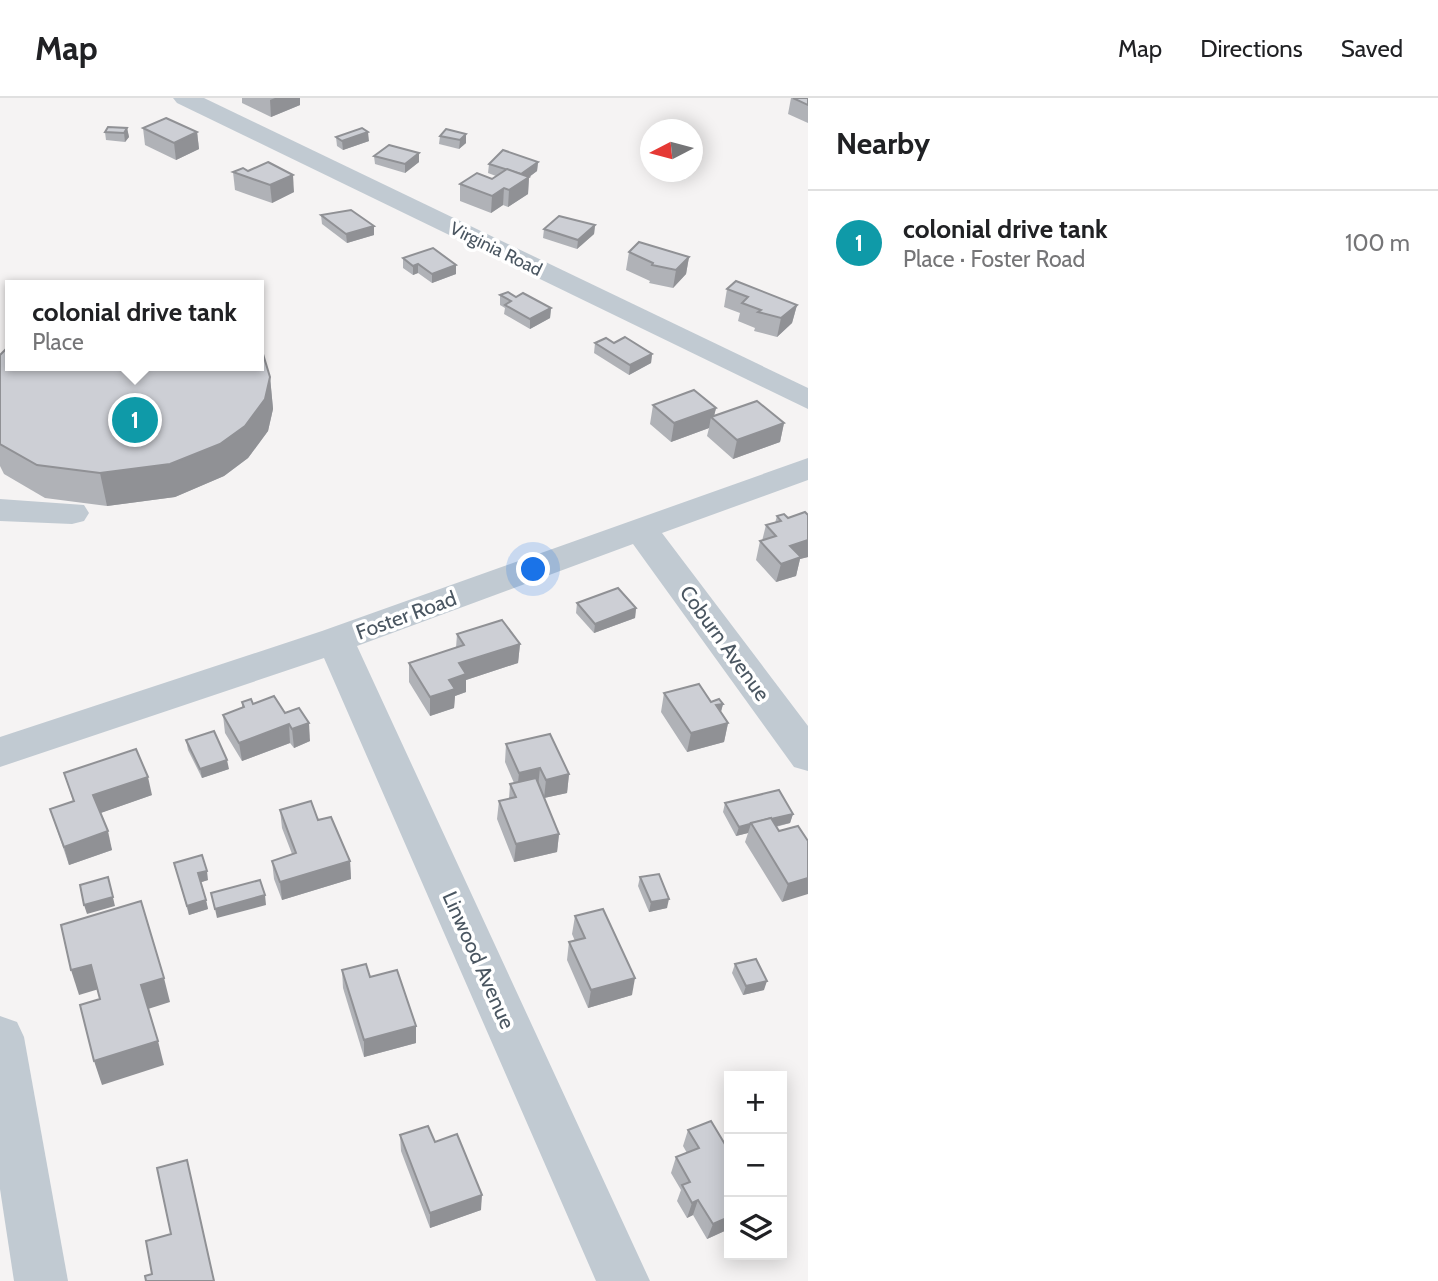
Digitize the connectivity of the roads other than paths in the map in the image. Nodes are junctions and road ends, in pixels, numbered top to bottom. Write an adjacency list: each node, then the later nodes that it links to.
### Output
1 (185, 98): 2 (street, Virginia Road)
2 (808, 400)
3 (808, 468): 6 (street, Foster Road)
4 (0, 510): 5 (street)
5 (72, 513)
6 (642, 530): 7 (street, Foster Road); 9 (street, Coburn Avenue)
7 (335, 640): 8 (street, Foster Road); 12 (street, Linwood Avenue)
8 (0, 752)
9 (808, 755)
10 (0, 1037): 11 (street)
11 (41, 1281)
12 (622, 1281)

